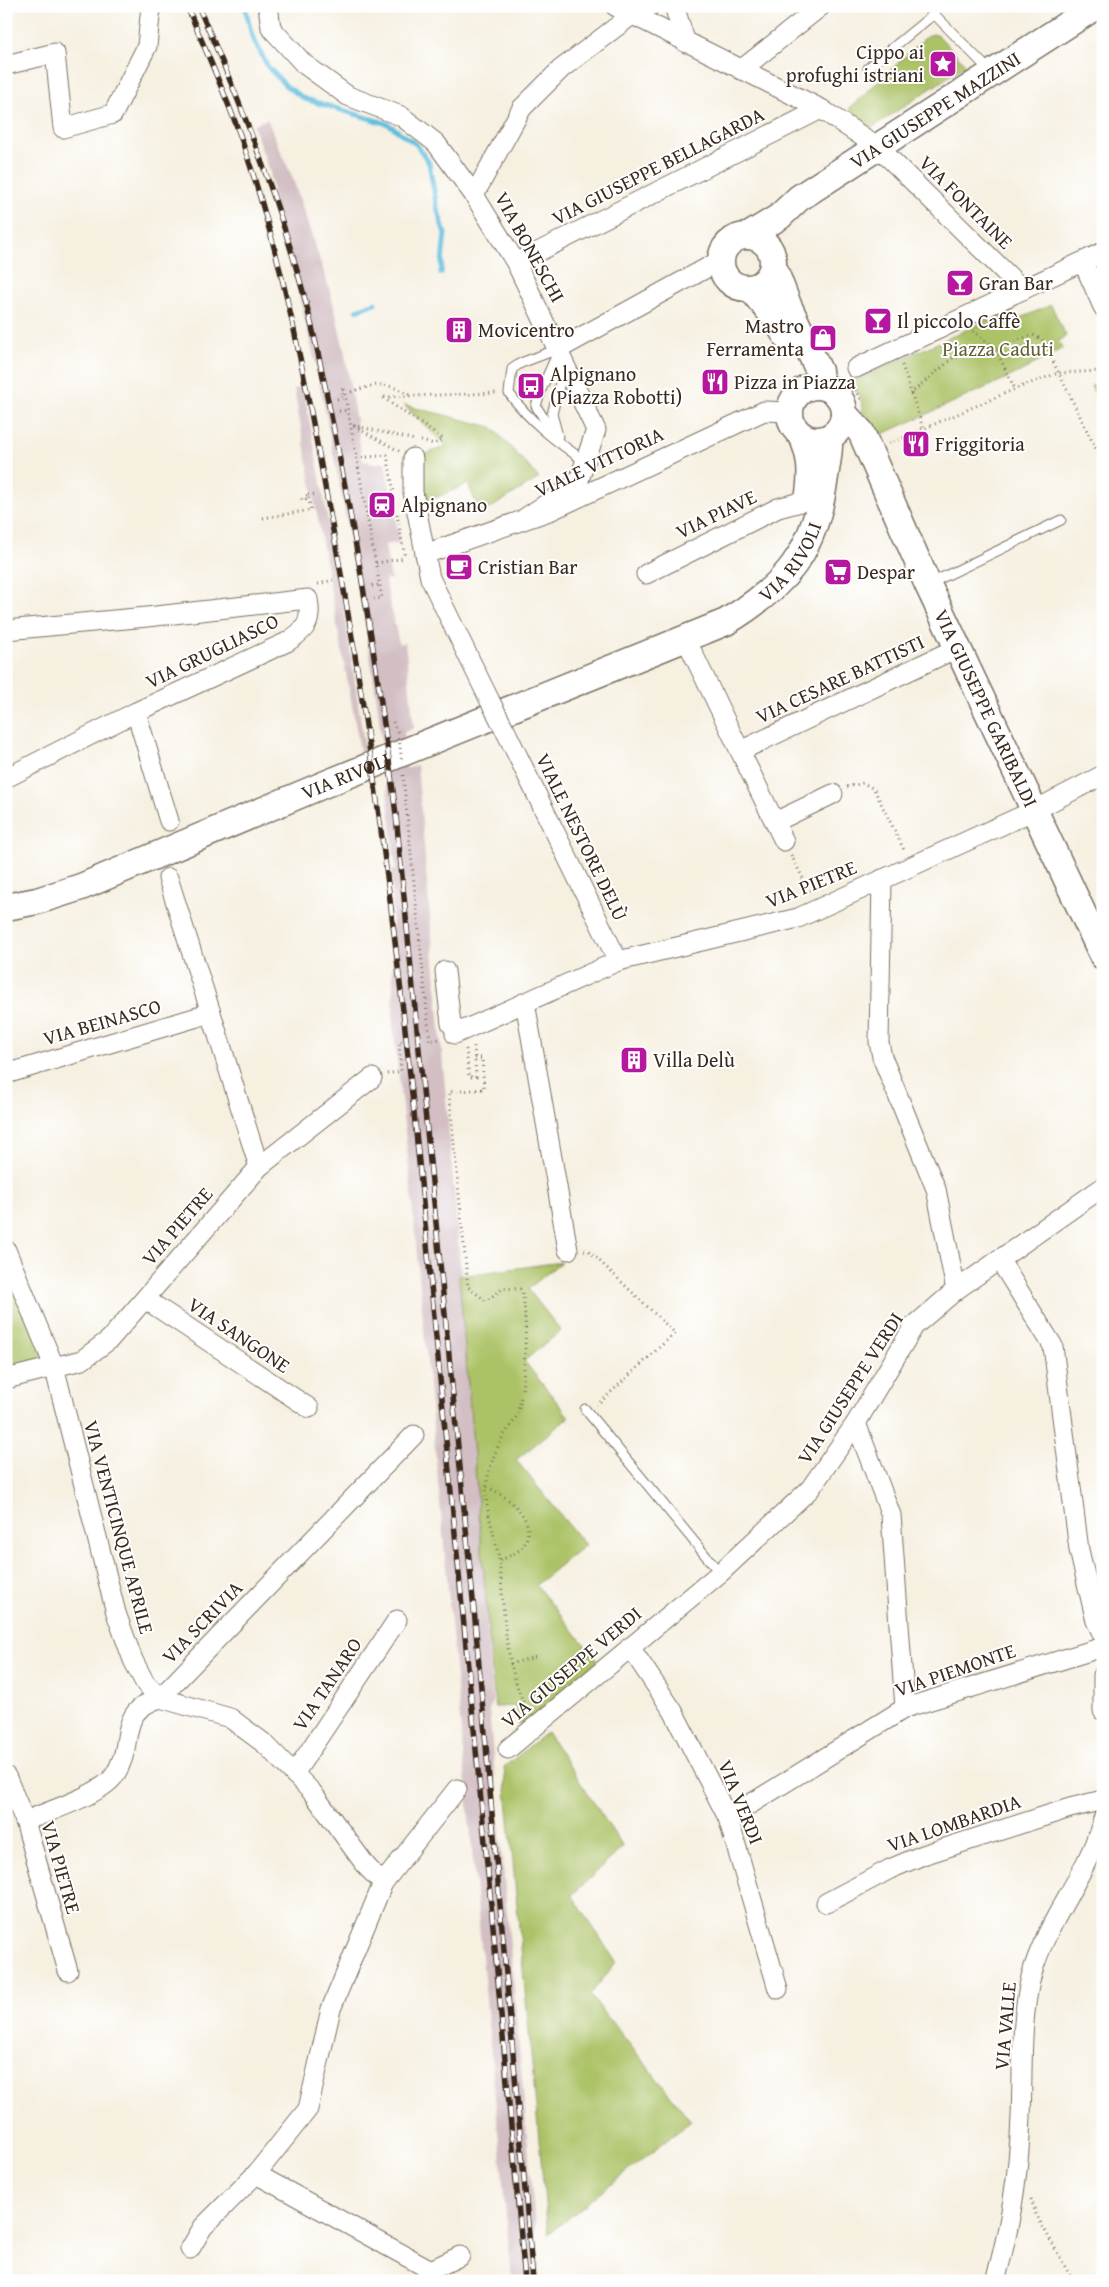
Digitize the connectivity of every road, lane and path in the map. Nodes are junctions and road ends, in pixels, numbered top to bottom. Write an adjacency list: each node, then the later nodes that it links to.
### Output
1 (151, 6): 10 (street)
2 (268, 6): 16 (street, VIA BONESCHI)
3 (615, 6): 8 (street, VIA FONTAINE)
4 (650, 6): 8 (street, VIA BONESCHI)
5 (674, 6): 9 (street)
6 (822, 6): 12 (street)
7 (1096, 6): 13 (street, VIA GIUSEPPE MAZZINI)
8 (632, 15): 9 (street, VIA FONTAINE); 16 (street, VIA BONESCHI)
9 (686, 43): 12 (street, VIA FONTAINE)
10 (6, 65)
11 (868, 68): 13 (lane)
12 (741, 70): 14 (street, VIA FONTAINE)
13 (992, 74): 15 (street, VIA GIUSEPPE MAZZINI)
14 (821, 109): 15 (street, VIA FONTAINE); 20 (street, VIA GIUSEPPE BELLAGARDA)
15 (878, 147): 17 (street, VIA GIUSEPPE MAZZINI); 23 (street, VIA FONTAINE)
16 (474, 195): 20 (street, VIA BONESCHI)
17 (763, 250): 19 (street); 22 (street); 37 (street)
18 (1103, 252): 21 (street)
19 (721, 260): 22 (street); 28 (street)
20 (516, 262): 28 (street, VIA BONESCHI)
21 (1083, 262): 23 (street); 24 (street)
22 (750, 288): 37 (street)
23 (1022, 290): 25 (street)
24 (1103, 307)
25 (959, 319): 26 (street); 27 (path)
26 (898, 347): 29 (street); 35 (path)
27 (995, 348): 31 (path); 32 (path); 35 (path)
28 (559, 349): 34 (lane); 45 (lane); 45 (lane); 50 (street, VIA BONESCHI)
29 (856, 368): 41 (path)
30 (1103, 371): 31 (path)
31 (1058, 372): 32 (path); 46 (path)
32 (1015, 389): 43 (path)
33 (351, 392): 36 (path)
34 (509, 393): 36 (path); 45 (lane)
35 (910, 394): 43 (path)
36 (413, 396): 42 (path)
37 (804, 396): 41 (street); 44 (street); 51 (street, VIALE VITTORIA)
38 (337, 399): 39 (path)
39 (349, 410): 40 (path); 42 (path)
40 (339, 411)
41 (843, 422): 44 (street); 47 (street, VIA GIUSEPPE GARIBALDI); 70 (street, VIA RIVOLI)
42 (352, 425): 48 (path); 49 (path)
43 (923, 428): 47 (path)
44 (802, 436): 55 (street, VIA RIVOLI)
45 (560, 444): 50 (lane)
46 (1103, 450)
47 (877, 453): 66 (street, VIA GIUSEPPE GARIBALDI)
48 (357, 458): 56 (path); 63 (path)
49 (413, 458): 61 (street)
50 (586, 462): 51 (street); 59 (street, VIA BONESCHI)
51 (613, 480): 59 (street, VIALE VITTORIA)
52 (301, 494): 54 (path)
53 (316, 494): 54 (path)
54 (308, 495): 58 (path)
55 (808, 500): 64 (street, VIA PIAVE); 70 (street, VIA RIVOLI)
56 (395, 502)
57 (397, 511): 62 (path)
58 (263, 518)
59 (525, 518): 61 (street, VIALE VITTORIA)
60 (1061, 520): 66 (lane)
61 (425, 554): 62 (path); 88 (street, VIALE NESTORE DELÙ, bridge)
62 (405, 558): 63 (path)
63 (376, 564): 65 (path)
64 (646, 574)
65 (379, 578): 67 (path); 68 (path)
66 (928, 585): 71 (street, VIA GIUSEPPE GARIBALDI)
67 (372, 586)
68 (374, 600)
69 (6, 630): 72 (street, VIA GRUGLIASCO)
70 (685, 637): 74 (street, VIA CESARE BATTISTI); 85 (street, VIA RIVOLI)
71 (958, 648): 74 (street, VIA CESARE BATTISTI); 78 (street, VIA GIUSEPPE GARIBALDI)
72 (136, 712): 76 (street, VIA GRUGLIASCO); 79 (street, VIA GRUGLIASCO)
73 (393, 722): 92 (path, bridge)
74 (740, 750): 80 (street, VIA CESARE BATTISTI)
75 (1103, 775): 78 (street, VIA PIETRE)
76 (6, 778)
77 (833, 794): 80 (street); 82 (path)
78 (1035, 810): 82 (street, VIA PIETRE); 87 (street, VIA GIUSEPPE GARIBALDI)
79 (170, 820)
80 (775, 822): 81 (street, VIA CESARE BATTISTI)
81 (784, 841): 86 (path)
82 (912, 864): 84 (street, VIA PIETRE)
83 (168, 878): 91 (street)
84 (882, 879): 86 (street, VIA PIETRE); 102 (street)
85 (6, 908)
86 (818, 909): 88 (street, VIA PIETRE)
87 (1103, 956)
88 (618, 961): 90 (street, VIA PIETRE)
89 (445, 971): 92 (street)
90 (525, 1002): 92 (street, VIA PIETRE); 100 (street)
91 (211, 1013): 95 (street, VIA BEINASCO); 97 (street)
92 (463, 1033): 94 (path); 94 (path)
93 (406, 1041): 96 (path)
94 (475, 1058): 110 (path)
95 (6, 1074)
96 (372, 1078): 97 (street, VIA PIETRE)
97 (259, 1167): 103 (street, VIA PIETRE)
98 (1103, 1187): 101 (street, VIA GIUSEPPE VERDI)
99 (6, 1250): 104 (street, VIA VENTICINQUE APRILE)
100 (568, 1250): 107 (path)
101 (999, 1259): 102 (street, VIA GIUSEPPE VERDI); 114 (street)
102 (956, 1290): 108 (street, VIA GIUSEPPE VERDI)
103 (145, 1299): 104 (street, VIA PIETRE); 106 (street, VIA SANGONE)
104 (54, 1366): 105 (street, VIA PIETRE); 120 (street, VIA VENTICINQUE APRILE)
105 (6, 1379)
106 (309, 1408)
107 (587, 1411): 112 (lane)
108 (856, 1423): 112 (street, VIA GIUSEPPE VERDI); 121 (street)
109 (414, 1435): 120 (street, VIA SCRIVIA)
110 (487, 1487): 111 (path); 111 (path)
111 (499, 1561): 118 (path)
112 (720, 1573): 116 (street, VIA GIUSEPPE VERDI)
113 (397, 1620): 125 (street, VIA TANARO)
114 (1103, 1635)
115 (1103, 1646): 121 (street, VIA PIEMONTE)
116 (630, 1647): 123 (street, VIA GIUSEPPE VERDI); 129 (street, VIA VERDI)
117 (539, 1656): 118 (path)
118 (510, 1664): 123 (path)
119 (1103, 1675): 122 (street)
120 (160, 1698): 125 (street); 131 (street, VIA SCRIVIA)
121 (905, 1708): 129 (street, VIA PIEMONTE)
122 (1103, 1711)
123 (535, 1727): 124 (street, VIA GIUSEPPE VERDI)
124 (508, 1749)
125 (294, 1774): 132 (street)
126 (6, 1776): 131 (street, VIA PIETRE)
127 (457, 1789): 132 (street)
128 (1103, 1800): 133 (street, VIA LOMBARDIA)
129 (728, 1818): 135 (street, VIA VERDI)
130 (1103, 1819): 140 (street, VIA VALLE)
131 (25, 1821): 134 (street, VIA PIETRE)
132 (383, 1883): 136 (street)
133 (826, 1903)
134 (68, 1971)
135 (778, 1989)
136 (256, 2174): 138 (street); 139 (street)
137 (1030, 2197): 141 (path)
138 (190, 2249)
139 (460, 2256)
140 (994, 2281)
141 (1073, 2281)

